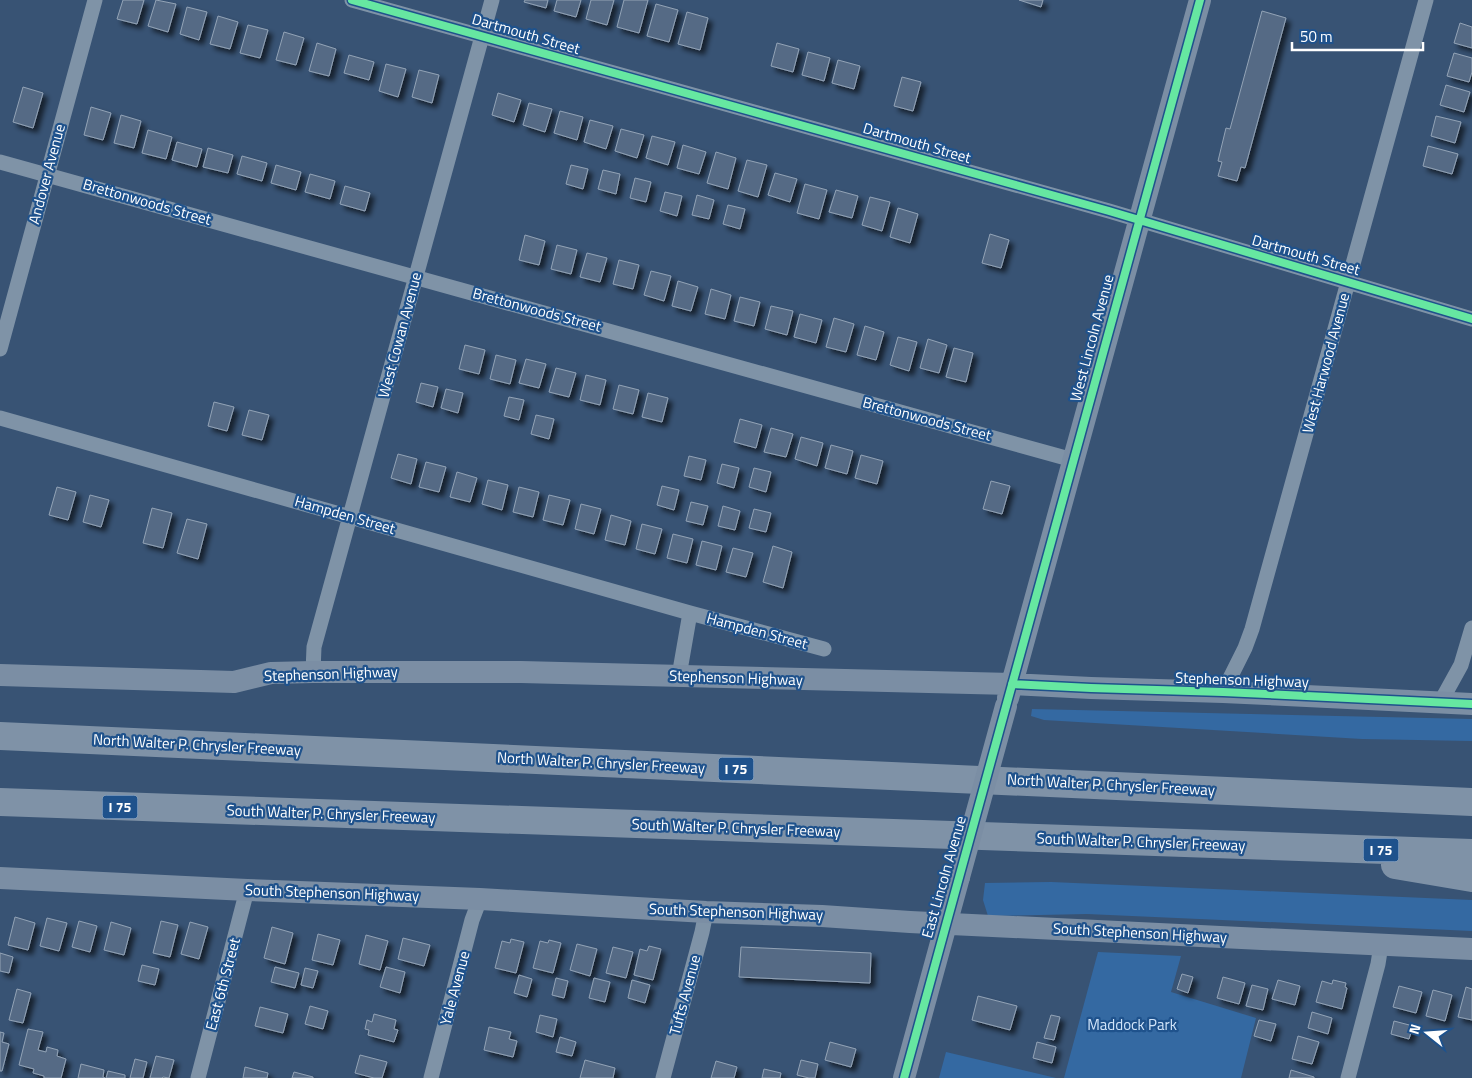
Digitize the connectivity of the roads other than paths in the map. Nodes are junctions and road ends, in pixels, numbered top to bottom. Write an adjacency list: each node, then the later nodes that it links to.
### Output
1 (95, 0): 8 (street, Andover Avenue)
2 (352, 0): 6 (street, Dartmouth Street)
3 (492, 0): 6 (street, West Cowan Avenue)
4 (1200, 0): 9 (main road, West Lincoln Avenue)
5 (1426, 0): 11 (street, West Harwood Avenue)
6 (483, 36): 9 (street, Dartmouth Street); 10 (street, West Cowan Avenue)
7 (0, 162): 8 (street, Brettonwoods Street)
8 (47, 174): 10 (street, Brettonwoods Street); 13 (street, Andover Avenue)
9 (1139, 220): 11 (street, Dartmouth Street); 15 (main road, West Lincoln Avenue)
10 (416, 277): 15 (street, Brettonwoods Street); 16 (street, West Cowan Avenue)
11 (1348, 282): 12 (street, Dartmouth Street); 24 (street, West Harwood Avenue)
12 (1472, 319)
13 (0, 349)
14 (0, 418): 16 (street, Hampden Street)
15 (1073, 460): 23 (main road, West Lincoln Avenue)
16 (350, 516): 17 (street, Hampden Street); 20 (street, West Cowan Avenue)
17 (690, 613): 19 (street, Hampden Street); 22 (street, Hampden Street)
18 (1472, 628): 25 (street)
19 (824, 649)
20 (313, 672): 21 (main road, Stephenson Highway); 22 (main road, Stephenson Highway)
21 (0, 675)
22 (679, 676): 23 (main road, Stephenson Highway)
23 (1012, 684): 24 (main road, Stephenson Highway); 39 (main road, East Lincoln Avenue, bridge)
24 (1223, 692): 25 (main road, Stephenson Highway)
25 (1440, 703): 26 (main road, Stephenson Highway)
26 (1472, 704)
27 (0, 736): 29 (highway, North Walter P. Chrysler Freeway / I 75)
28 (0, 802): 30 (highway, South Walter P. Chrysler Freeway / I 75)
29 (1472, 802)
30 (240, 811): 31 (highway); 32 (highway, South Walter P. Chrysler Freeway / I 75)
31 (0, 821)
32 (1290, 848): 33 (highway, South Walter P. Chrysler Freeway / I 75); 35 (highway)
33 (1472, 853)
34 (0, 878): 36 (main road, South Stephenson Highway)
35 (1472, 878)
36 (247, 890): 37 (main road, South Stephenson Highway); 42 (street, East 6th Street)
37 (480, 899): 38 (main road, South Stephenson Highway); 43 (street, Yale Avenue)
38 (706, 912): 39 (main road, South Stephenson Highway); 44 (street, Tufts Avenue)
39 (946, 924): 40 (main road, South Stephenson Highway); 45 (main road, East Lincoln Avenue)
40 (1381, 945): 41 (main road, South Stephenson Highway); 46 (street)
41 (1472, 949)
42 (198, 1078)
43 (431, 1078)
44 (663, 1078)
45 (904, 1078)
46 (1348, 1078)

